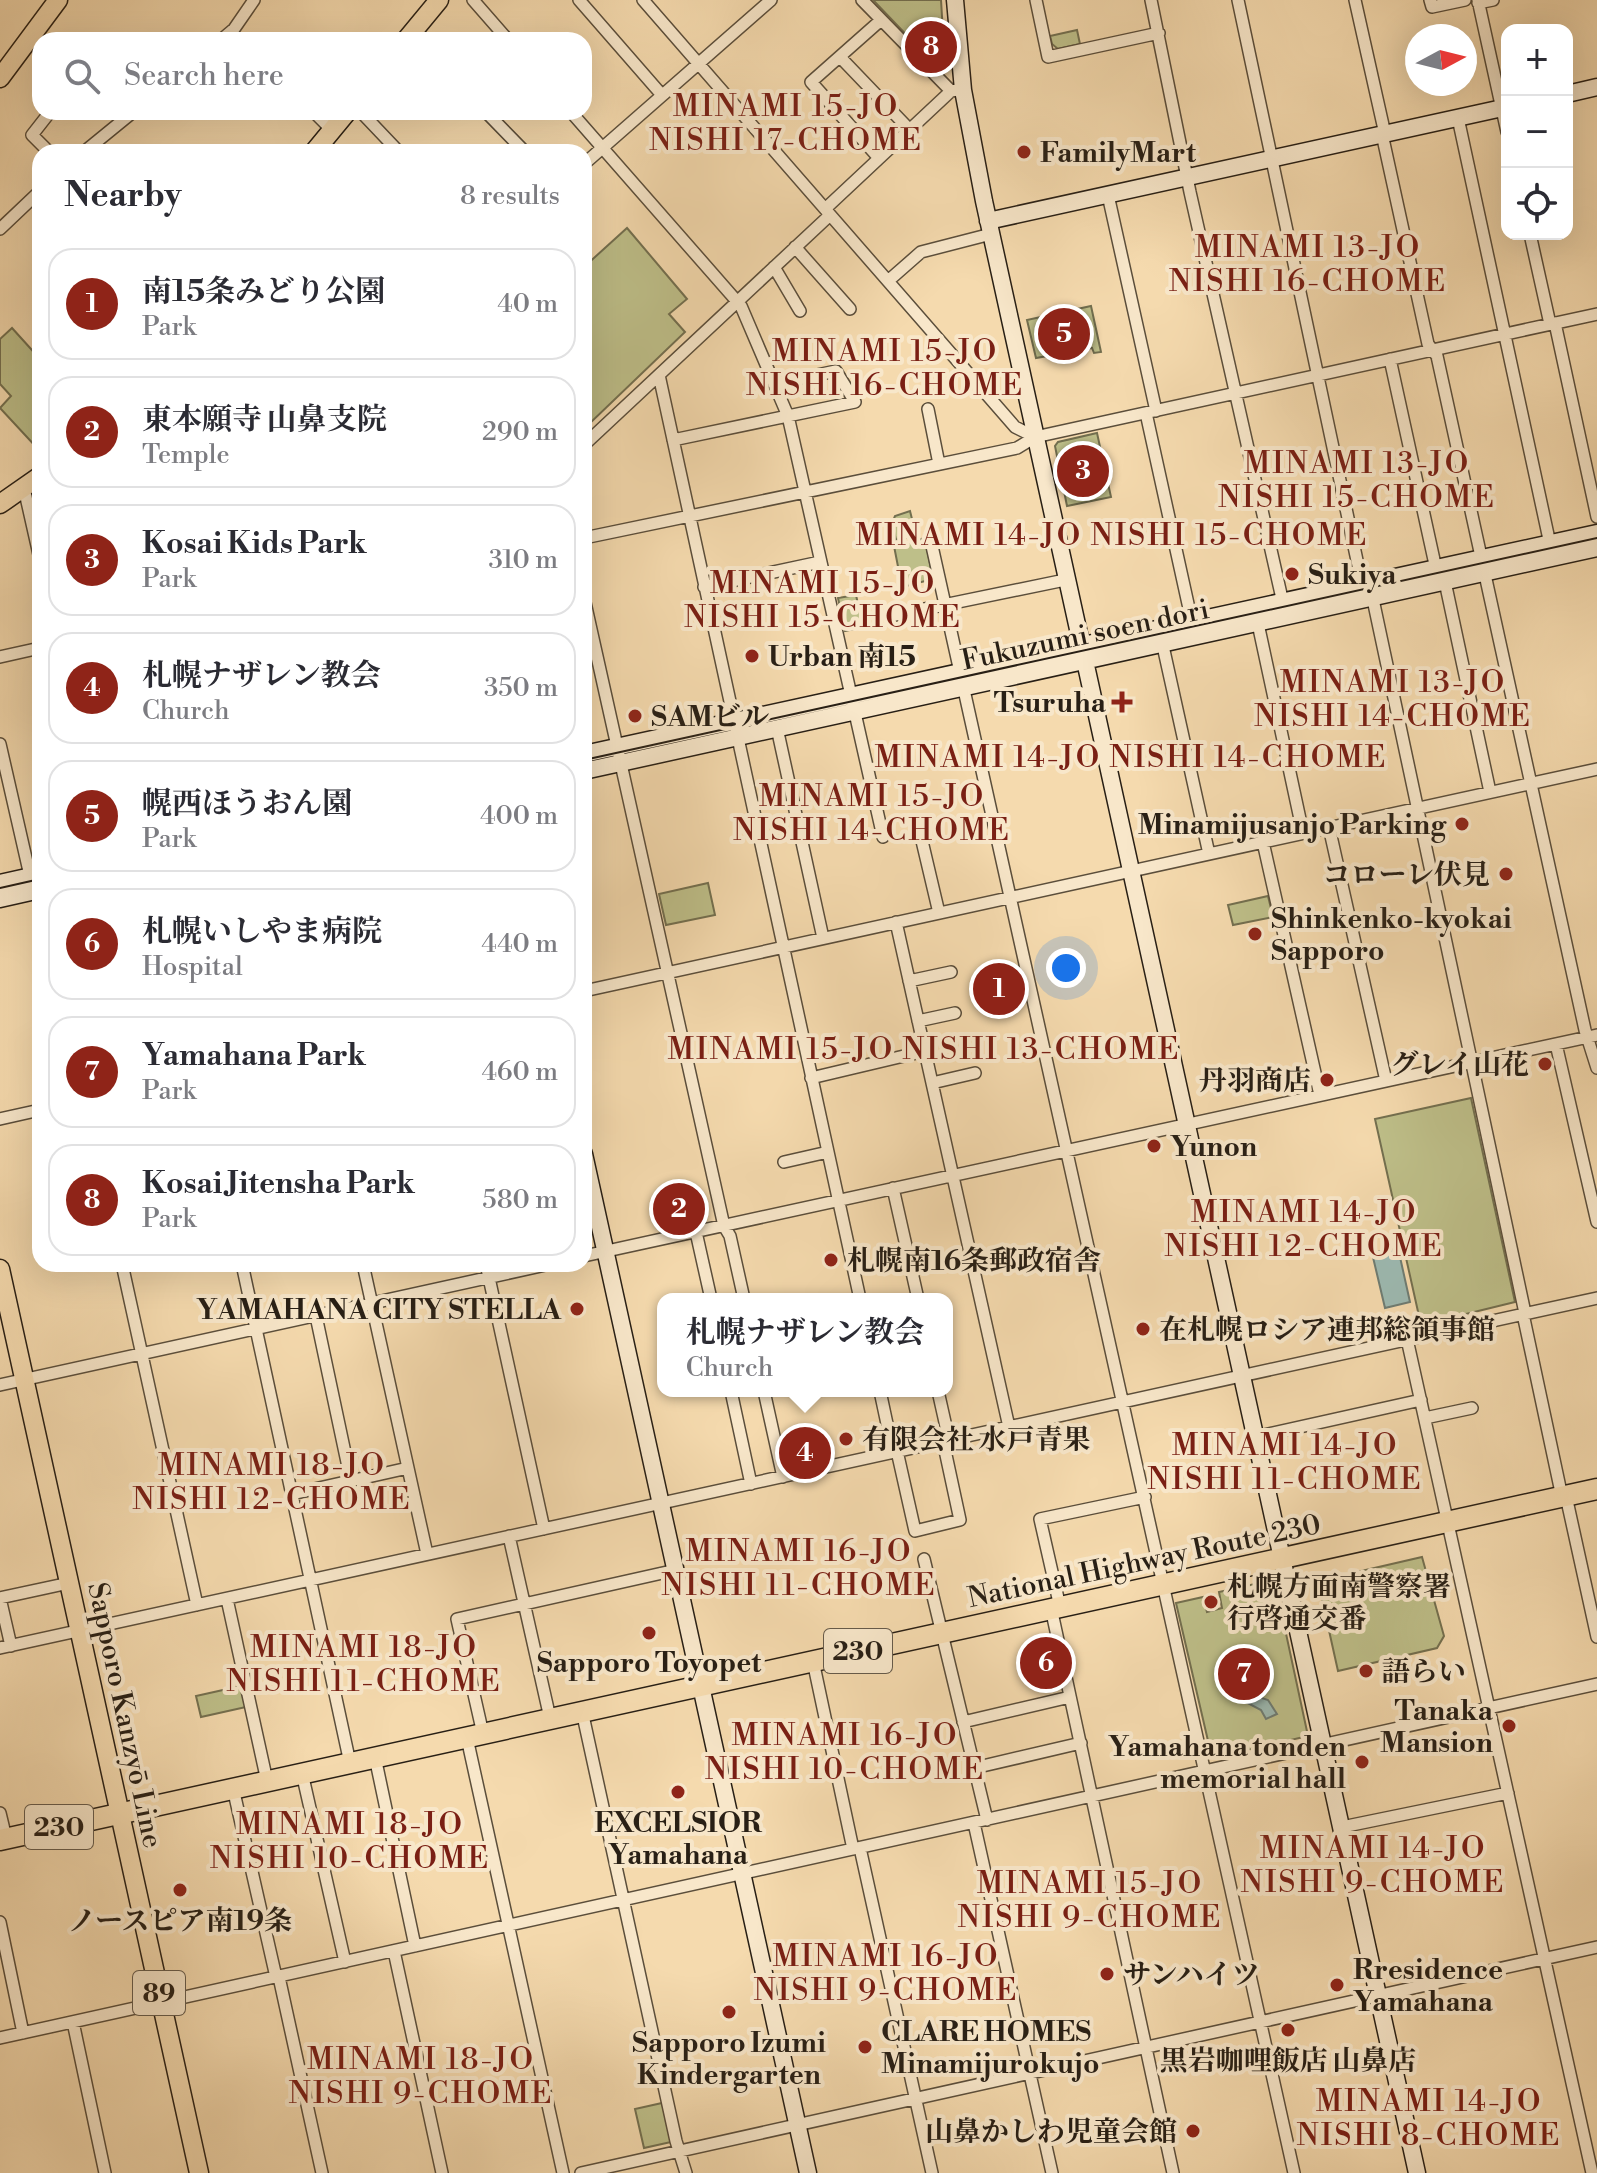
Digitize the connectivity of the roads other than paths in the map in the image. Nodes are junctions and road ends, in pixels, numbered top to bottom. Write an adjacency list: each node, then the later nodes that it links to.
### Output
1 (58, 0): 20 (main road)
2 (254, 0): 19 (street)
3 (439, 0): 23 (main road)
4 (473, 0): 24 (street)
5 (579, 0): 33 (street)
6 (643, 0): 28 (street)
7 (771, 0): 28 (street)
8 (862, 0): 18 (street)
9 (957, 0): 31 (street)
10 (1036, 0): 25 (street)
11 (1151, 0): 25 (street)
12 (1238, 0): 55 (street)
13 (1355, 0): 46 (street)
14 (1430, 0): 15 (street)
15 (1465, 0)
16 (1493, 0): 17 (street)
17 (1478, 2): 34 (street)
18 (881, 20): 27 (street); 31 (street)
19 (234, 29): 21 (street); 22 (street)
20 (34, 32)
21 (230, 32)
22 (237, 32)
23 (416, 32)
24 (501, 32)
25 (1159, 33): 56 (street)
26 (32, 35): 29 (main road)
27 (840, 57): 45 (street); 54 (street)
28 (697, 62): 33 (street); 59 (street)
29 (0, 78)
30 (1597, 87): 32 (street)
31 (957, 90): 45 (street); 60 (street)
32 (1573, 93)
33 (661, 94): 52 (street)
34 (1501, 96)
35 (1501, 109): 36 (street)
36 (1458, 118): 46 (street); 71 (street)
37 (44, 120): 47 (street)
38 (123, 120): 48 (street)
39 (322, 120): 44 (street)
40 (340, 120): 44 (main road)
41 (369, 120): 50 (street)
42 (494, 120): 51 (street)
43 (578, 120): 52 (street)
44 (332, 130): 49 (main road)
45 (910, 130): 54 (street)
46 (1383, 134): 55 (street); 72 (street)
47 (41, 144)
48 (94, 144)
49 (321, 144)
50 (391, 144)
51 (517, 144)
52 (602, 147): 53 (street); 66 (street)
53 (592, 156)
54 (879, 158): 59 (street)
55 (1272, 159): 56 (street); 75 (street)
56 (1189, 177): 57 (street); 77 (street)
57 (1108, 195): 60 (street); 79 (street)
58 (32, 199): 61 (street)
59 (828, 212): 63 (street); 65 (street)
60 (990, 228): 65 (street); 81 (street)
61 (0, 229)
62 (1531, 240): 70 (street)
63 (795, 247): 64 (street); 67 (street)
64 (774, 267): 66 (street); 68 (street)
65 (888, 281): 81 (street)
66 (738, 301): 74 (street); 76 (street)
67 (850, 309)
68 (800, 311)
69 (1597, 314): 70 (street)
70 (1552, 324): 71 (street); 91 (street)
71 (1502, 335): 72 (street); 94 (street)
72 (1432, 350): 73 (street); 96 (street)
73 (1390, 359): 75 (street); 97 (street)
74 (659, 375): 82 (street); 83 (street)
75 (1317, 375): 77 (street); 100 (street)
76 (774, 384): 80 (street); 80 (street)
77 (1236, 393): 79 (street); 101 (street)
78 (928, 409): 84 (street)
79 (1151, 412): 81 (street); 105 (street)
80 (788, 416): 83 (street); 87 (street)
81 (1035, 437): 84 (street); 98 (street)
82 (592, 438)
83 (673, 440): 89 (street)
84 (939, 464): 87 (street)
85 (32, 482): 86 (main road)
86 (24, 488): 88 (main road); 90 (street)
87 (805, 492): 89 (street); 95 (street)
88 (2, 499)
89 (689, 515): 92 (street); 99 (street)
90 (32, 524)
91 (1597, 534): 94 (street, Fukuzumi soen dori); 96 (street, Fukuzumi soen dori)
92 (592, 536)
93 (930, 537): 102 (street)
94 (1550, 544): 96 (street, Fukuzumi soen dori)
95 (820, 562): 99 (street); 112 (street)
96 (1483, 566): 97 (street, Fukuzumi soen dori); 120 (street)
97 (1441, 572): 100 (street, Fukuzumi soen dori); 121 (street)
98 (1065, 580): 102 (street); 109 (street)
99 (704, 587): 114 (street)
100 (1368, 588): 101 (street, Fukuzumi soen dori); 104 (street, Fukuzumi soen dori); 122 (street)
101 (1283, 603): 104 (street, Fukuzumi soen dori)
102 (945, 605): 103 (street); 111 (street)
103 (895, 615)
104 (1256, 616): 105 (street, Fukuzumi soen dori); 107 (street, Fukuzumi soen dori); 125 (street)
105 (1192, 622): 107 (street, Fukuzumi soen dori)
106 (592, 635): 117 (street)
107 (1161, 636): 109 (street, Fukuzumi soen dori); 128 (street)
108 (32, 650): 110 (street)
109 (1083, 653): 111 (street, Fukuzumi soen dori); 130 (street)
110 (0, 657)
111 (960, 680): 112 (street, Fukuzumi soen dori); 134 (street)
112 (852, 704): 113 (street, Fukuzumi soen dori); 114 (street, Fukuzumi soen dori); 126 (street)
113 (777, 728): 114 (street, Fukuzumi soen dori); 138 (street)
114 (735, 729): 117 (street, Fukuzumi soen dori); 139 (street)
115 (0, 744): 129 (street)
116 (592, 754): 117 (street, Fukuzumi soen dori)
117 (618, 755): 118 (street, Fukuzumi soen dori); 140 (street)
118 (592, 767)
119 (1597, 769): 120 (street)
120 (1532, 783): 121 (street); 146 (street)
121 (1490, 792): 122 (street)
122 (1417, 808): 124 (street); 149 (street)
123 (918, 824): 136 (street)
124 (1329, 827): 125 (street); 153 (street)
125 (1303, 833): 127 (street)
126 (883, 837)
127 (1263, 842): 128 (street); 155 (street)
128 (1209, 854): 130 (street)
129 (32, 867)
130 (1131, 871): 134 (street); 158 (street)
131 (0, 883): 132 (street)
132 (32, 886)
133 (32, 888): 135 (street)
134 (1009, 897): 136 (street); 159 (street)
135 (0, 899)
136 (939, 913): 137 (street)
137 (896, 922): 138 (street); 142 (street)
138 (823, 938): 139 (street)
139 (782, 947): 140 (street); 152 (street)
140 (668, 972): 143 (street); 167 (street)
141 (951, 972): 142 (street)
142 (909, 981): 145 (street)
143 (592, 989)
144 (955, 1013): 145 (street)
145 (918, 1021): 148 (street)
146 (1592, 1036): 147 (street); 150 (street)
147 (1556, 1044): 149 (street); 166 (street)
148 (925, 1051): 152 (street); 154 (street)
149 (1471, 1062): 153 (street); 184 (street)
150 (1597, 1068)
151 (975, 1073): 154 (street)
152 (811, 1078): 160 (street)
153 (1386, 1081): 155 (street)
154 (932, 1083): 162 (street)
155 (1320, 1095): 158 (street)
156 (32, 1112): 157 (street)
157 (0, 1119)
158 (1186, 1125): 159 (street); 189 (street)
159 (1068, 1151): 162 (street); 197 (street)
160 (828, 1152): 161 (street); 165 (street)
161 (784, 1162)
162 (954, 1176): 163 (street); 200 (street)
163 (893, 1188): 165 (street); 181 (street)
164 (592, 1190): 169 (street)
165 (839, 1201): 167 (street); 180 (street)
166 (1597, 1222)
167 (724, 1226): 168 (street); 179 (street)
168 (696, 1232): 169 (street); 178 (street)
169 (606, 1252): 170 (street); 212 (street)
170 (592, 1255)
171 (0, 1269): 190 (main road, Sapporo Kanzyō Line / 89)
172 (124, 1272): 188 (street)
173 (244, 1272): 186 (street)
174 (365, 1272): 183 (street)
175 (488, 1272): 177 (street)
176 (512, 1272): 177 (street)
177 (489, 1277): 183 (street); 214 (street)
178 (710, 1293)
179 (743, 1293)
180 (859, 1293)
181 (917, 1293)
182 (1597, 1298): 184 (street)
183 (372, 1303): 185 (street); 204 (street)
184 (1524, 1314): 187 (street); 210 (street)
185 (316, 1316): 186 (street); 206 (street)
186 (256, 1329): 188 (street); 209 (street)
187 (1407, 1339): 189 (street); 196 (street)
188 (142, 1354): 190 (street); 225 (street)
189 (1242, 1376): 197 (street); 201 (street)
190 (24, 1380): 191 (street); 221 (main road, Sapporo Kanzyō Line / 89)
191 (0, 1385)
192 (732, 1397): 207 (street)
193 (765, 1397): 205 (street)
194 (881, 1397): 203 (street)
195 (939, 1397): 202 (street)
196 (1421, 1400): 199 (street); 201 (street)
197 (1123, 1402): 200 (street); 211 (street)
198 (1472, 1408): 199 (street)
199 (1425, 1418): 213 (street)
200 (1009, 1427): 202 (street)
201 (1255, 1437): 217 (street)
202 (946, 1441): 203 (street); 203 (street)
203 (895, 1452): 205 (street)
204 (408, 1468): 206 (street); 216 (street)
205 (783, 1477): 207 (street)
206 (351, 1481): 209 (street)
207 (751, 1484): 212 (street)
208 (1597, 1489): 210 (highway, National Highway Route 230 / 230)
209 (292, 1494): 220 (street)
210 (1564, 1496): 213 (highway, National Highway Route 230 / 230); 229 (street)
211 (1145, 1497): 222 (street); 226 (street)
212 (661, 1503): 214 (street); 219 (street)
213 (1448, 1522): 217 (highway, National Highway Route 230 / 230); 235 (street)
214 (544, 1529): 215 (street)
215 (509, 1536): 216 (street); 224 (street)
216 (427, 1554): 220 (street)
217 (1281, 1558): 222 (highway, National Highway Route 230 / 230); 241 (street)
218 (924, 1559): 228 (street)
219 (676, 1570): 224 (street); 233 (street)
220 (310, 1580): 223 (street); 243 (street)
221 (69, 1583): 227 (main road, Sapporo Kanzyō Line / 89); 230 (street)
222 (1164, 1584): 226 (highway, National Highway Route 230 / 230); 245 (street)
223 (227, 1599): 225 (street); 247 (street)
224 (524, 1604): 237 (street); 239 (street)
225 (197, 1605): 227 (street)
226 (1056, 1608): 228 (highway, National Highway Route 230 / 230); 234 (street)
227 (79, 1631): 230 (street); 252 (main road, Sapporo Kanzyō Line / 89)
228 (942, 1633): 231 (highway, National Highway Route 230 / 230); 238 (street)
229 (1597, 1637)
230 (5, 1647)
231 (813, 1661): 233 (highway, National Highway Route 230 / 230); 257 (street)
232 (1597, 1684): 235 (street)
233 (701, 1685): 236 (highway, National Highway Route 230 / 230); 258 (street)
234 (1070, 1697): 238 (street); 240 (street)
235 (1490, 1708): 241 (street); 249 (street)
236 (582, 1711): 237 (highway, National Highway Route 230 / 230); 259 (street)
237 (550, 1718): 239 (highway, National Highway Route 230 / 230)
238 (963, 1722): 244 (street)
239 (475, 1736): 242 (highway, National Highway Route 230 / 230); 261 (street)
240 (1081, 1743): 244 (street); 250 (street)
241 (1322, 1745): 245 (street); 255 (street)
242 (375, 1757): 243 (highway, National Highway Route 230 / 230); 262 (street)
243 (350, 1763): 246 (highway, National Highway Route 230 / 230)
244 (974, 1768): 253 (street)
245 (1205, 1772): 250 (street); 271 (street)
246 (302, 1773): 247 (highway, National Highway Route 230 / 230); 266 (street)
247 (267, 1781): 248 (highway, National Highway Route 230 / 230)
248 (233, 1788): 252 (highway, National Highway Route 230 / 230); 267 (street)
249 (1508, 1793): 255 (street); 265 (street)
250 (1092, 1797): 253 (street); 274 (street)
251 (0, 1813): 256 (street)
252 (119, 1813): 256 (highway, National Highway Route 230 / 230); 269 (main road, Sapporo Kanzyō Line / 89)
253 (987, 1820): 254 (street)
254 (974, 1823): 257 (street); 275 (street)
255 (1342, 1827): 268 (street)
256 (3, 1839)
257 (856, 1848): 258 (street); 276 (street)
258 (742, 1874): 259 (street); 277 (street)
259 (624, 1900): 261 (street); 278 (street)
260 (0, 1922): 272 (street)
261 (509, 1926): 262 (street); 283 (street)
262 (415, 1946): 264 (street)
263 (1597, 1947): 265 (street)
264 (394, 1951): 266 (street); 282 (street)
265 (1545, 1959): 268 (street); 292 (street)
266 (345, 1962): 267 (street)
267 (277, 1977): 269 (street); 281 (street)
268 (1378, 1996): 271 (street); 291 (street)
269 (161, 2003): 270 (street); 280 (main road, Sapporo Kanzyō Line / 89)
270 (73, 2022): 272 (street); 279 (street)
271 (1260, 2023): 274 (street); 290 (street)
272 (23, 2033): 273 (street)
273 (0, 2038)
274 (1145, 2048): 275 (street); 289 (street)
275 (1030, 2073): 276 (street); 288 (street)
276 (915, 2099): 277 (street); 287 (street)
277 (797, 2125): 278 (street); 286 (street)
278 (680, 2151): 284 (street); 285 (street)
279 (105, 2173)
280 (199, 2173)
281 (322, 2173)
282 (442, 2173)
283 (563, 2173)
284 (581, 2173)
285 (686, 2173)
286 (808, 2173)
287 (932, 2173)
288 (1052, 2173)
289 (1173, 2173)
290 (1294, 2173)
291 (1417, 2173)
292 (1592, 2173)

